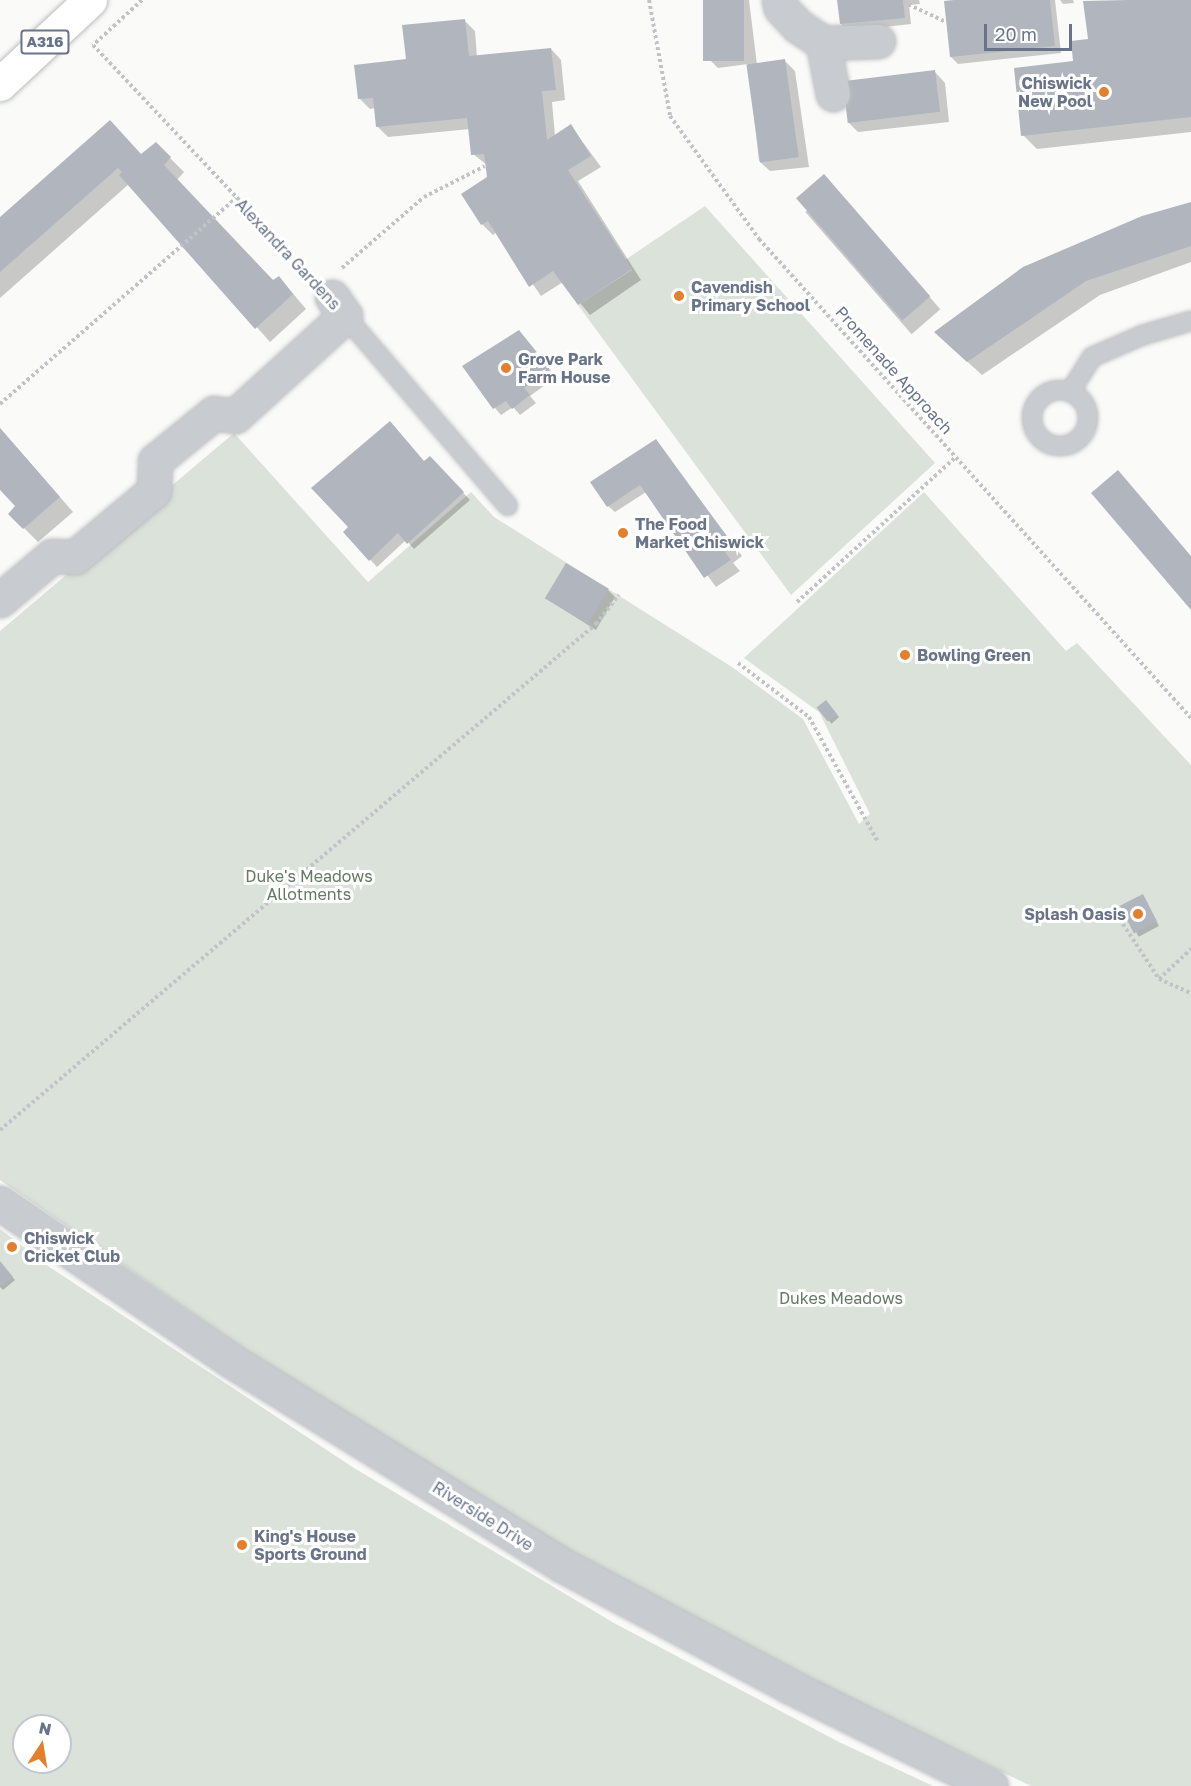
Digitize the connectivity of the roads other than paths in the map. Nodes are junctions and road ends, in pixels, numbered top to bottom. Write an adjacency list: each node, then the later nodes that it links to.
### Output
1 (90, 0): 5 (highway, A316)
2 (780, 0): 4 (street)
3 (878, 40): 4 (street)
4 (823, 43): 6 (street)
5 (0, 84)
6 (832, 94)
7 (333, 300): 10 (lane); 11 (street, Alexandra Gardens)
8 (1191, 321): 9 (lane)
9 (1070, 392)
10 (508, 506)
11 (4, 589)
12 (0, 1203): 13 (street, Riverside Drive)
13 (991, 1786)

